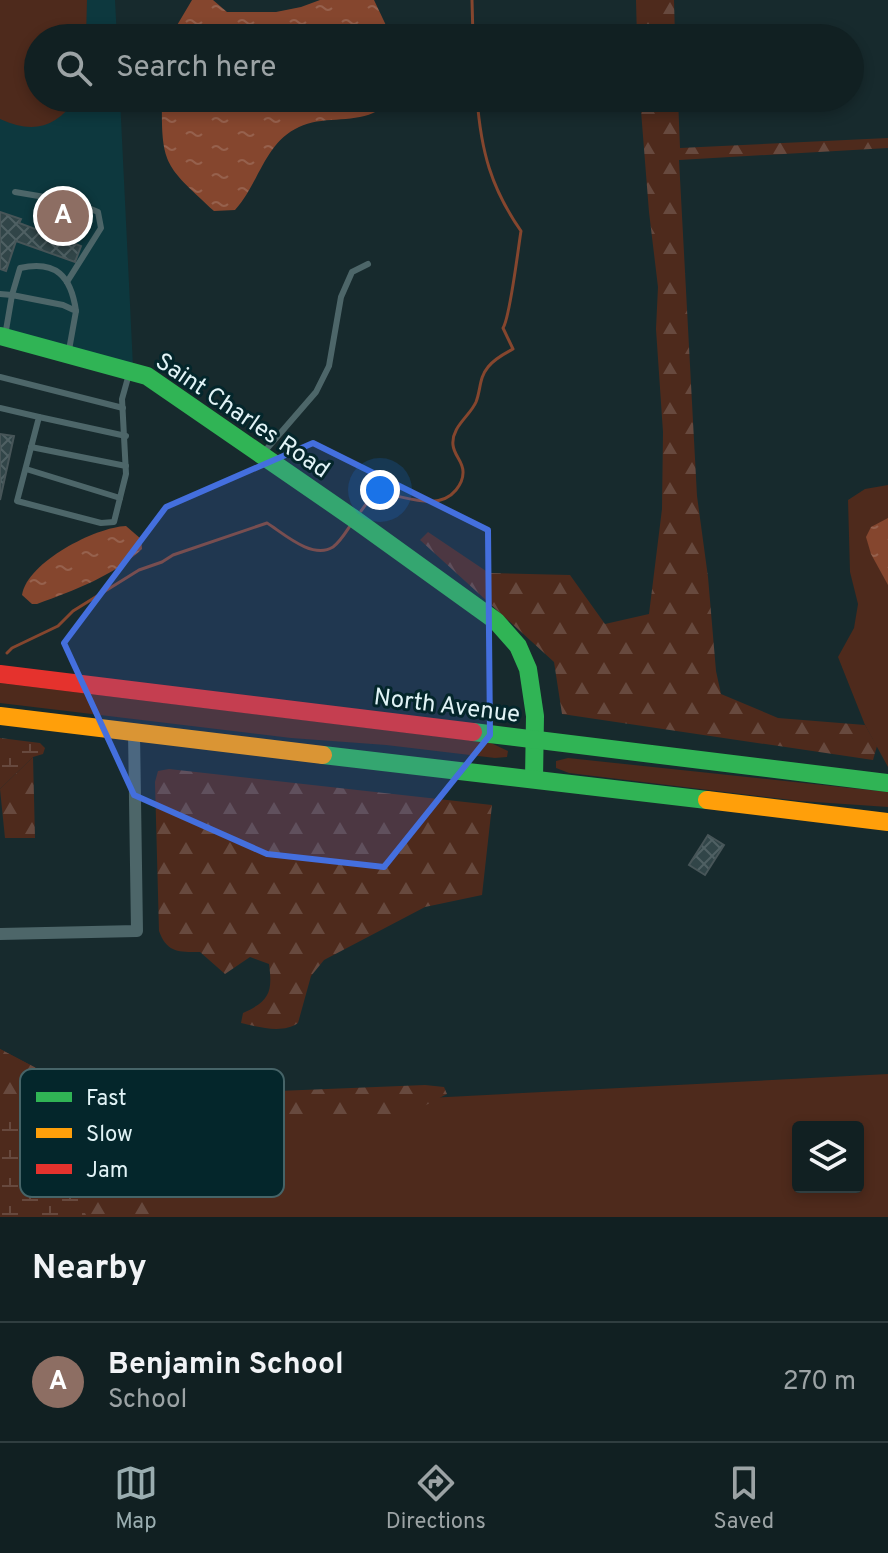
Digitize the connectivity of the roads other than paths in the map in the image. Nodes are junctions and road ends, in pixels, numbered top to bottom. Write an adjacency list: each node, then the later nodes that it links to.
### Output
1 (15, 192): 3 (lane)
2 (368, 264): 16 (lane)
3 (67, 282): 5 (lane); 6 (lane)
4 (0, 294): 5 (lane)
5 (12, 295): 6 (lane); 7 (lane)
6 (76, 311): 8 (lane)
7 (2, 336): 8 (main road, Saint Charles Road)
8 (68, 354): 9 (main road, Saint Charles Road)
9 (130, 370): 12 (lane); 16 (main road, Saint Charles Road)
10 (0, 377): 12 (lane)
11 (0, 408): 13 (lane)
12 (123, 408): 14 (lane)
13 (39, 417): 14 (lane); 15 (lane)
14 (126, 436): 17 (lane)
15 (31, 447): 17 (lane); 18 (lane)
16 (261, 454): 23 (main road, Saint Charles Road)
17 (126, 466): 19 (lane)
18 (26, 469): 19 (lane); 19 (lane)
19 (120, 498)
20 (0, 674): 23 (main road, North Avenue)
21 (0, 716): 22 (main road)
22 (134, 733): 24 (main road); 27 (street)
23 (536, 739): 24 (main road, Saint Charles Road); 25 (main road, North Avenue)
24 (534, 779): 26 (main road)
25 (888, 783)
26 (888, 822)
27 (0, 934)

